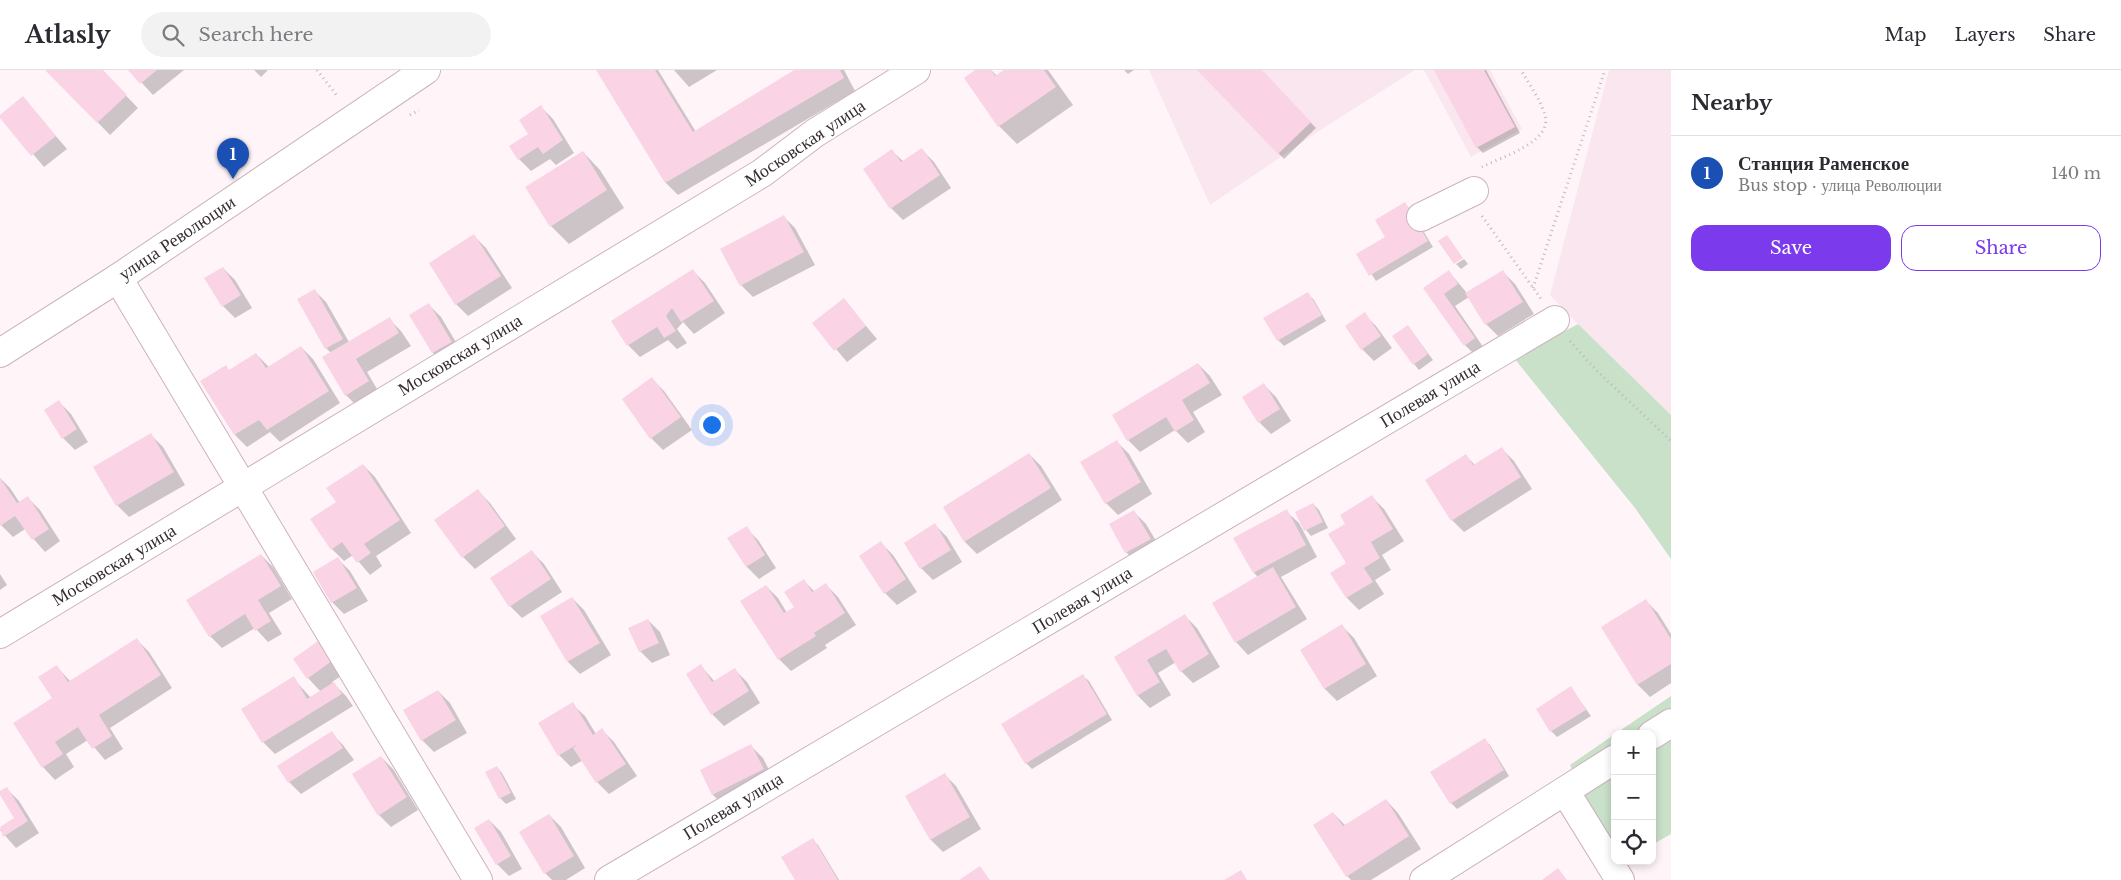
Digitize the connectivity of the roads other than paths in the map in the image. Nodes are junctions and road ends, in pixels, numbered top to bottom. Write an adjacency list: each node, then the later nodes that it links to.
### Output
1 (426, 70): 5 (street, улица Революции)
2 (916, 70): 8 (street, Московская улица)
3 (1474, 191): 4 (street)
4 (1421, 217)
5 (118, 278): 7 (street, улица Революции); 8 (street)
6 (1555, 320): 15 (street, Полевая улица)
7 (0, 353)
8 (243, 487): 9 (street, Московская улица); 14 (street)
9 (0, 634)
10 (1671, 723): 11 (street)
11 (1656, 732)
12 (1611, 763): 13 (street)
13 (1566, 791): 16 (street); 17 (street)
14 (478, 880)
15 (609, 880)
16 (1424, 880)
17 (1620, 880)

